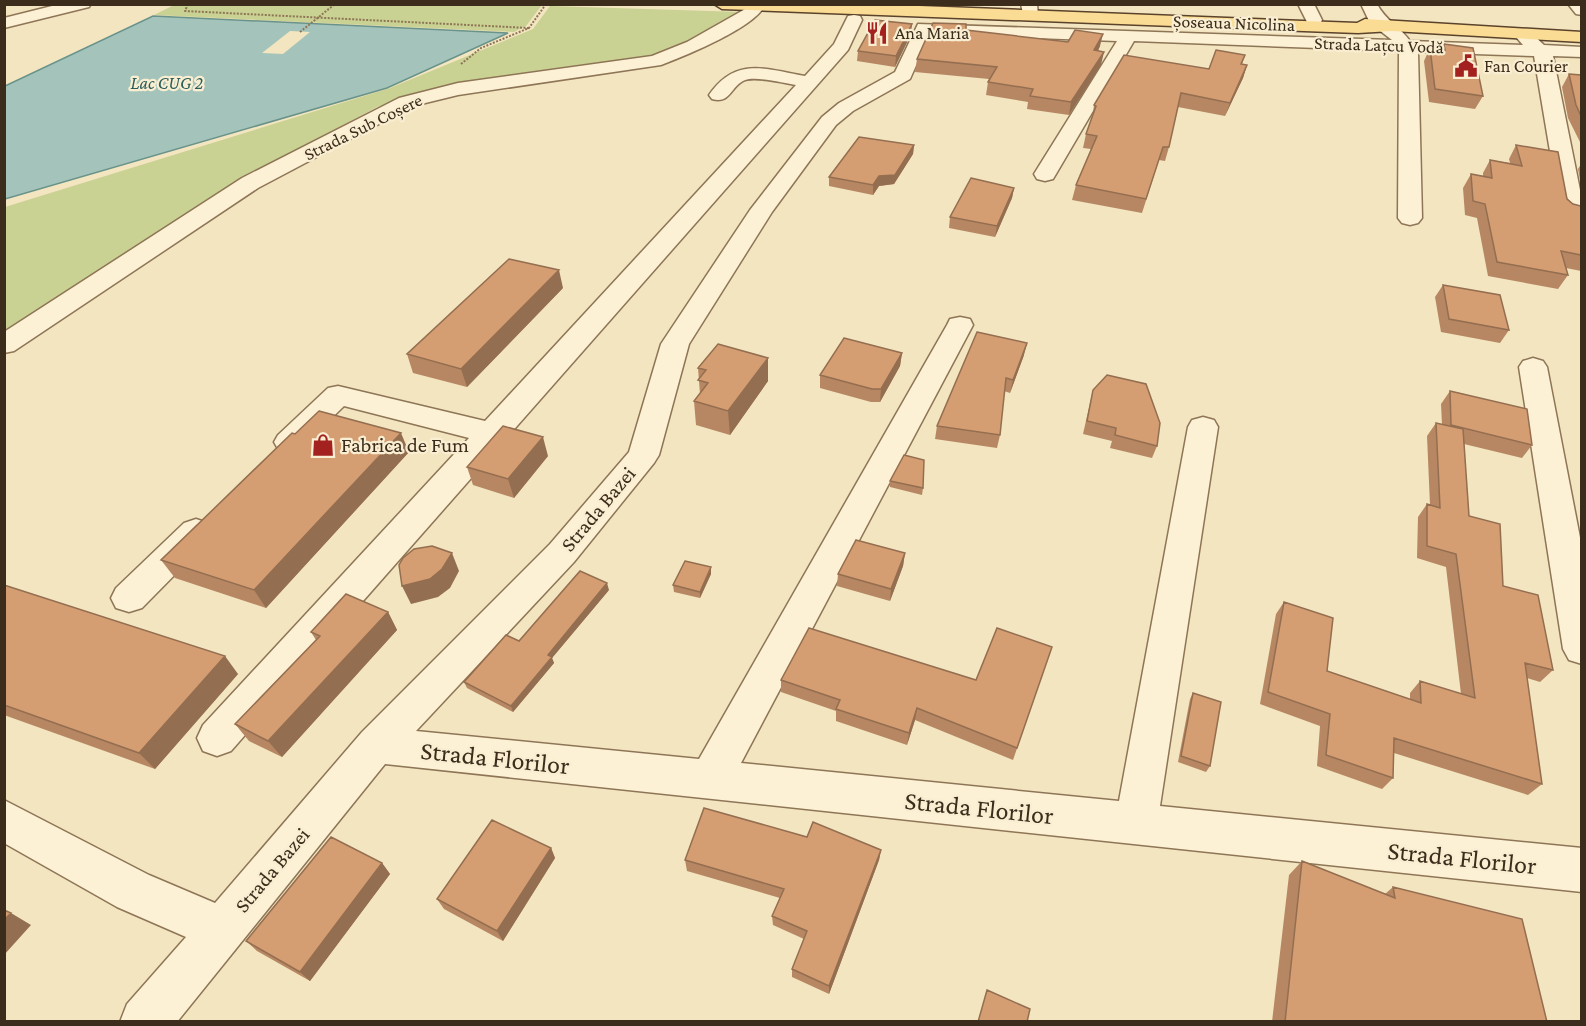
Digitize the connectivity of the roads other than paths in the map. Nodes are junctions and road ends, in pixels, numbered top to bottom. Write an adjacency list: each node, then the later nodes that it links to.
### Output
1 (83, 4): 11 (street)
2 (722, 4): 5 (main road, Șoseaua Nicolina)
3 (1369, 4): 12 (street)
4 (1576, 4): 7 (street)
5 (756, 5): 8 (main road, Șoseaua Nicolina); 25 (street, Strada Sub Coșere)
6 (1029, 9): 8 (main road, Șoseaua Nicolina); 9 (main road, Șoseaua Nicolina); 10 (main road, Șoseaua Nicolina); 12 (main road, Șoseaua Nicolina)
7 (1581, 10)
8 (856, 12): 10 (street); 19 (street)
9 (1310, 12): 12 (main road, Șoseaua Nicolina)
10 (924, 16): 14 (street, Strada Lațcu Vodă); 34 (street, Strada Bazei)
11 (4, 23)
12 (1386, 27): 13 (main road, Șoseaua Nicolina); 16 (street)
13 (1522, 34): 15 (main road, Șoseaua Nicolina); 17 (street)
14 (1124, 36): 16 (street, Strada Lațcu Vodă); 21 (street)
15 (1581, 37)
16 (1406, 46): 17 (street, Strada Lațcu Vodă); 23 (street)
17 (1539, 51): 18 (street, Strada Lațcu Vodă); 22 (street)
18 (1581, 52)
19 (808, 82): 20 (street); 28 (street)
20 (719, 95)
21 (1045, 174)
22 (1572, 211)
23 (1410, 218)
24 (960, 325): 35 (street)
25 (4, 345)
26 (1533, 367): 32 (street)
27 (1203, 427): 37 (street)
28 (492, 434): 29 (street); 33 (street)
29 (271, 460)
30 (221, 508): 31 (street)
31 (129, 598)
32 (1581, 649)
33 (217, 738)
34 (376, 745): 35 (street, Strada Florilor); 39 (street, Strada Bazei)
35 (710, 780): 37 (street, Strada Florilor)
36 (4, 820): 39 (street)
37 (1136, 824): 38 (street, Strada Florilor)
38 (1581, 870)
39 (222, 929): 40 (street, Strada Bazei)
40 (146, 1022)

